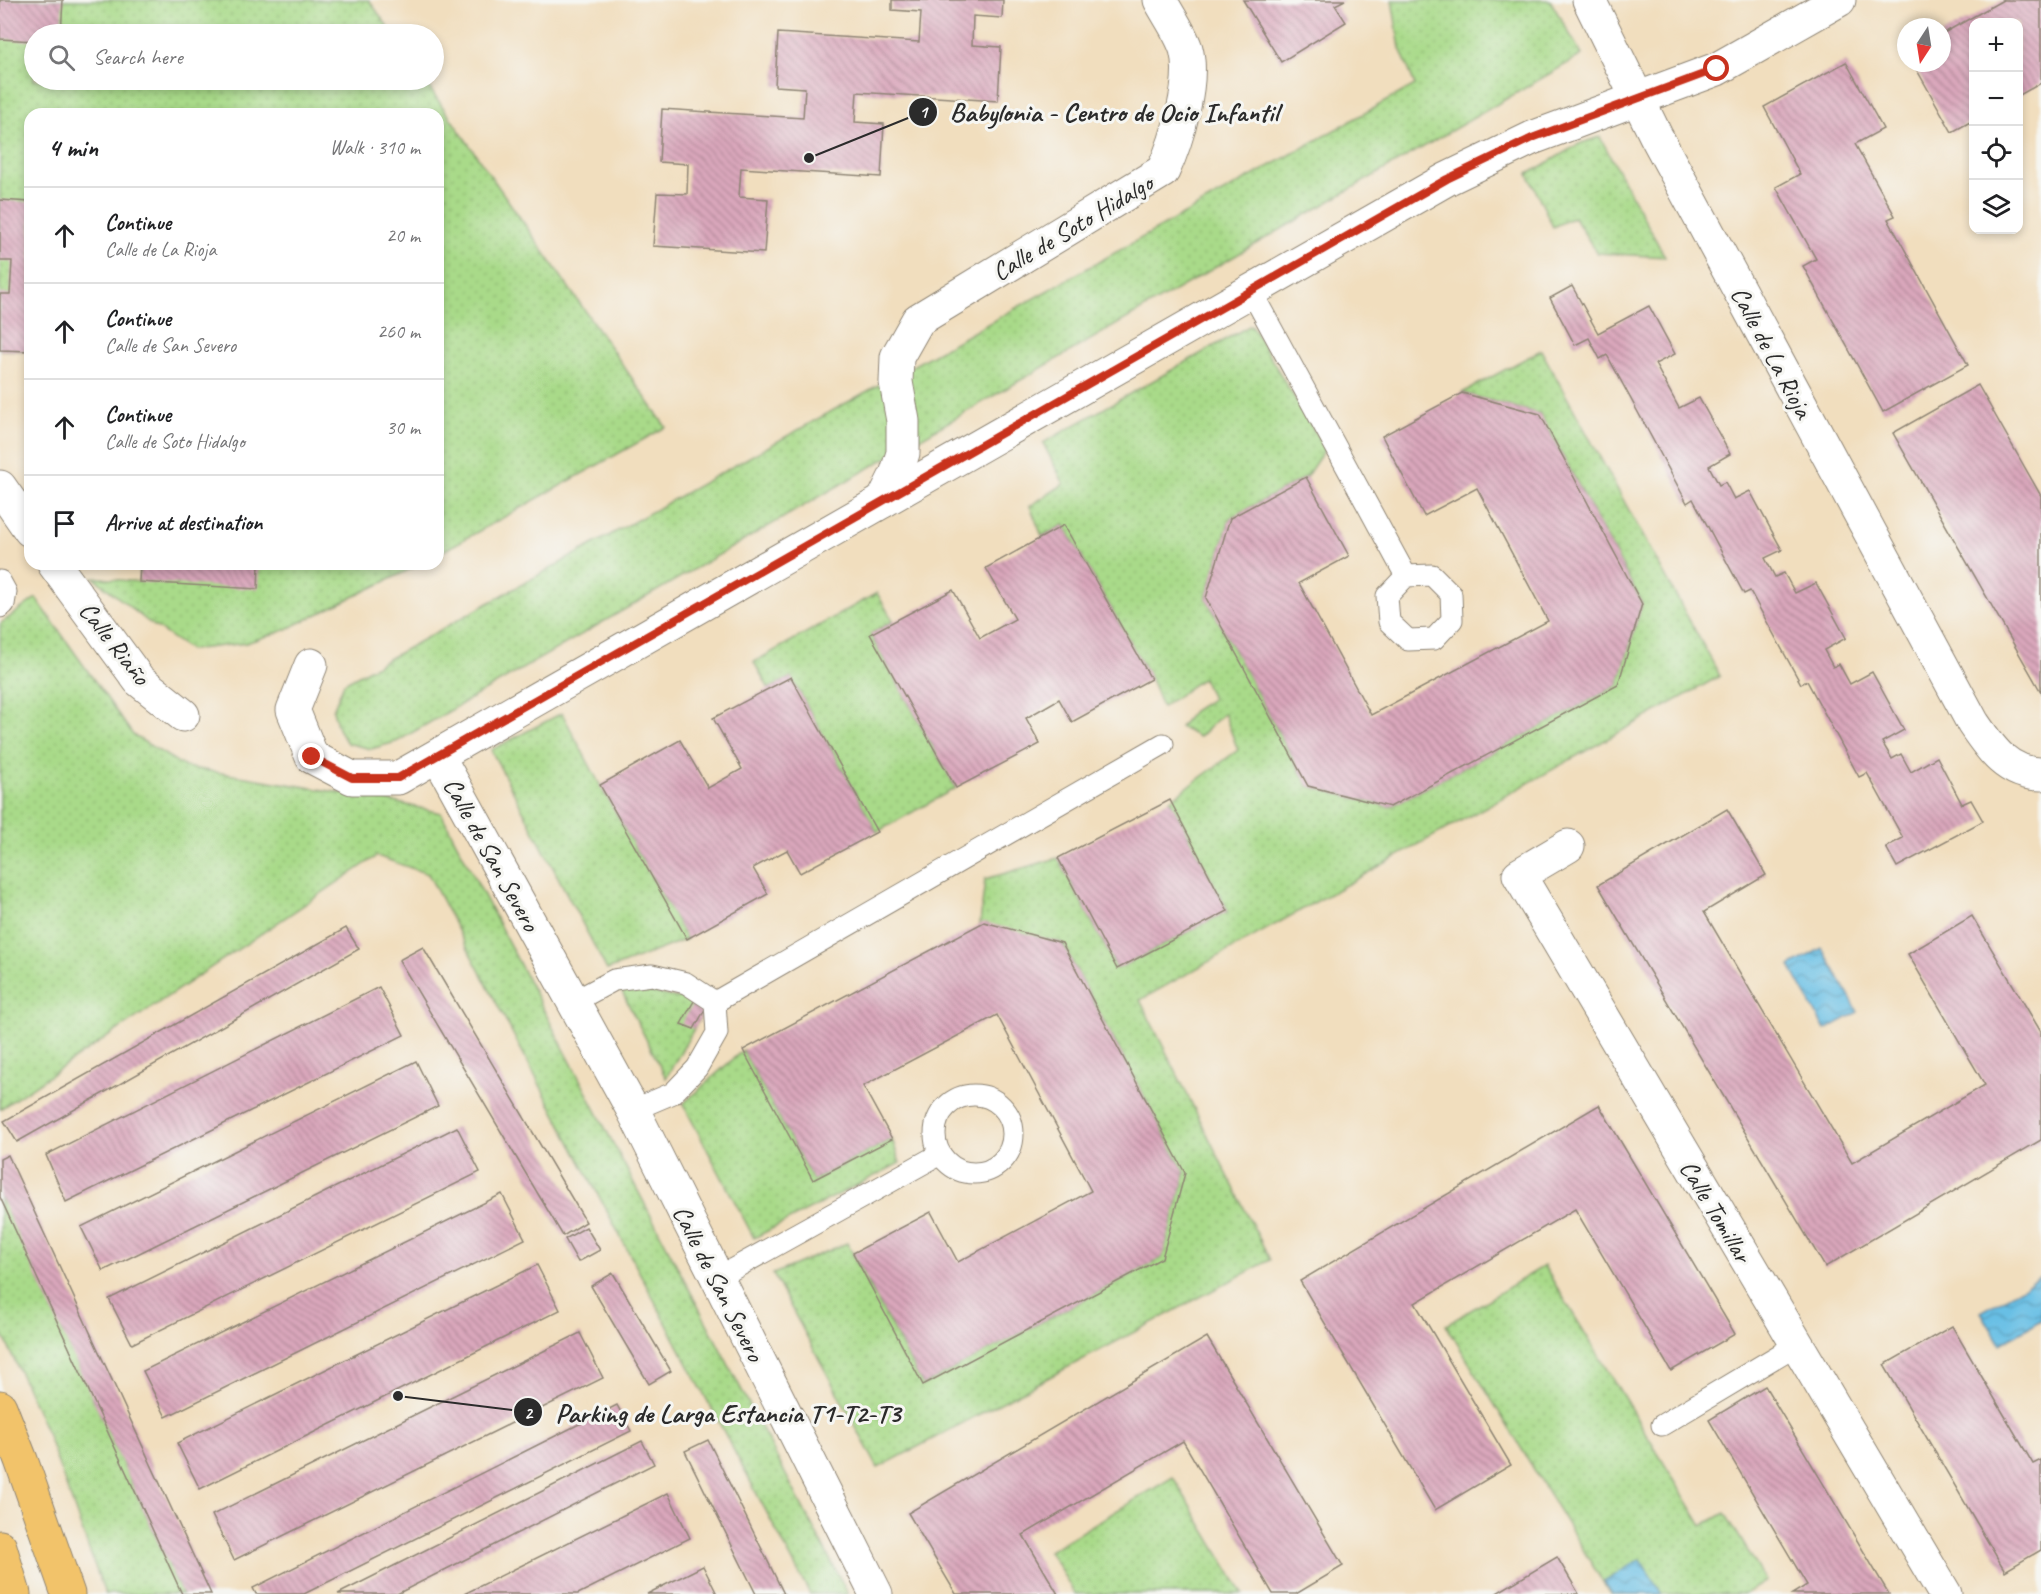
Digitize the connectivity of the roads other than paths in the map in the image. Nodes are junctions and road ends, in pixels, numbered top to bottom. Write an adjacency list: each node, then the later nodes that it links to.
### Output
1 (1160, 0): 7 (street, Calle de Soto Hidalgo)
2 (1588, 0): 4 (street, Calle de La Rioja)
3 (1839, 0): 4 (street)
4 (1638, 97): 5 (street, Calle de San Severo); 17 (street, Calle de La Rioja)
5 (1251, 291): 7 (street, Calle de San Severo); 10 (lane)
6 (0, 488): 8 (street)
7 (883, 501): 16 (street, Calle de San Severo)
8 (24, 522)
9 (58, 570): 14 (street, Calle Riaño)
10 (1406, 576)
11 (0, 581): 12 (lane)
12 (0, 607)
13 (311, 665): 16 (street)
14 (183, 715)
15 (1163, 744): 20 (lane)
16 (438, 756): 19 (street, Calle de San Severo)
17 (2041, 774)
18 (1568, 846): 24 (street, Calle Tomillar)
19 (573, 1002): 20 (lane); 21 (street, Calle de San Severo)
20 (715, 1002): 21 (lane)
21 (633, 1110): 23 (street, Calle de San Severo)
22 (940, 1154): 23 (lane)
23 (717, 1278): 30 (street, Calle de San Severo)
24 (1796, 1345): 26 (lane); 31 (street, Calle Tomillar)
25 (0, 1407): 29 (highway)
26 (1662, 1425)
27 (0, 1547): 28 (highway)
28 (14, 1594)
29 (68, 1594)
30 (876, 1594)
31 (1945, 1594)

